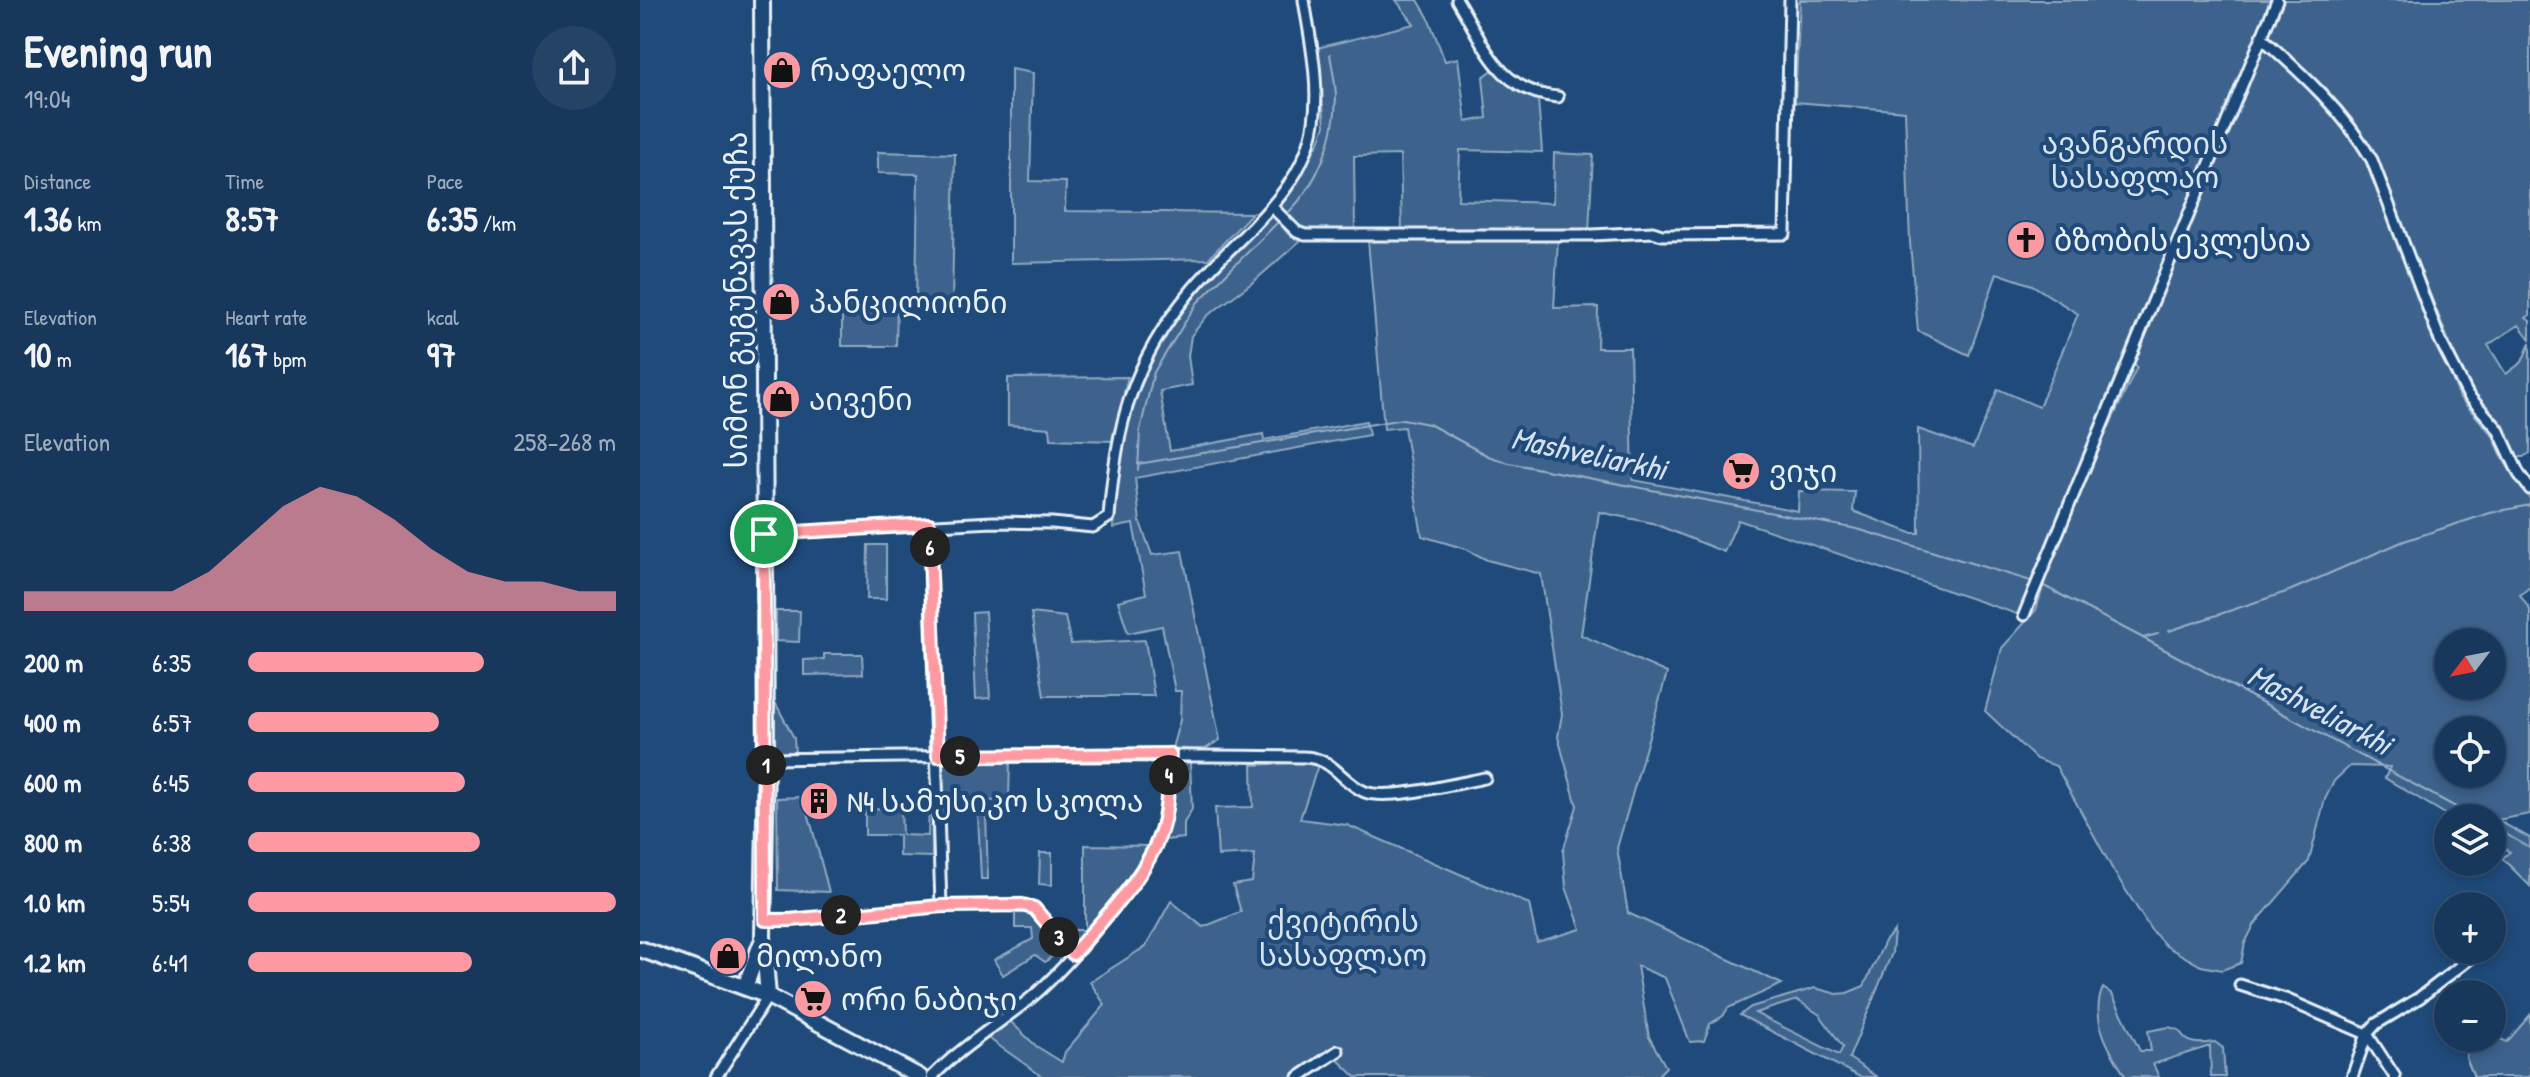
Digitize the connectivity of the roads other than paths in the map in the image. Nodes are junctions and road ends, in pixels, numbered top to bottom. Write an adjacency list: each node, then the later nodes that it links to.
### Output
1 (762, 0): 11 (main road, სიმონ გუგუნავას ქუჩა)
2 (1304, 0): 8 (street)
3 (1457, 0): 7 (street)
4 (1790, 0): 8 (street)
5 (2277, 0): 6 (street)
6 (2262, 38): 9 (street); 12 (street)
7 (1558, 97)
8 (1272, 207): 10 (street)
9 (2530, 489)
10 (929, 524): 11 (street); 14 (street)
11 (764, 534): 15 (main road, სიმონ გუგუნავას ქუჩა)
12 (2024, 615)
13 (1170, 754): 14 (street); 16 (street); 21 (street)
14 (938, 756): 15 (street); 17 (street)
15 (766, 759): 18 (main road, სიმონ გუგუნავას ქუჩა)
16 (1485, 778)
17 (941, 906): 18 (street); 21 (street)
18 (765, 920): 19 (main road, სიმონ გუგუნავას ქუჩა)
19 (763, 936): 24 (main road, სიმონ გუგუნავას ქუჩა); 25 (main road, სიმონ გუგუნავას ქუჩა)
20 (640, 949): 24 (main road)
21 (1073, 954): 30 (street)
22 (2463, 964): 26 (street)
23 (2240, 985): 26 (street)
24 (745, 987): 25 (main road)
25 (768, 996): 28 (street); 29 (main road)
26 (2367, 1034): 32 (street); 33 (street)
27 (1338, 1051): 31 (street)
28 (716, 1077)
29 (920, 1077)
30 (932, 1077)
31 (1299, 1077)
32 (2352, 1077)
33 (2395, 1077)

